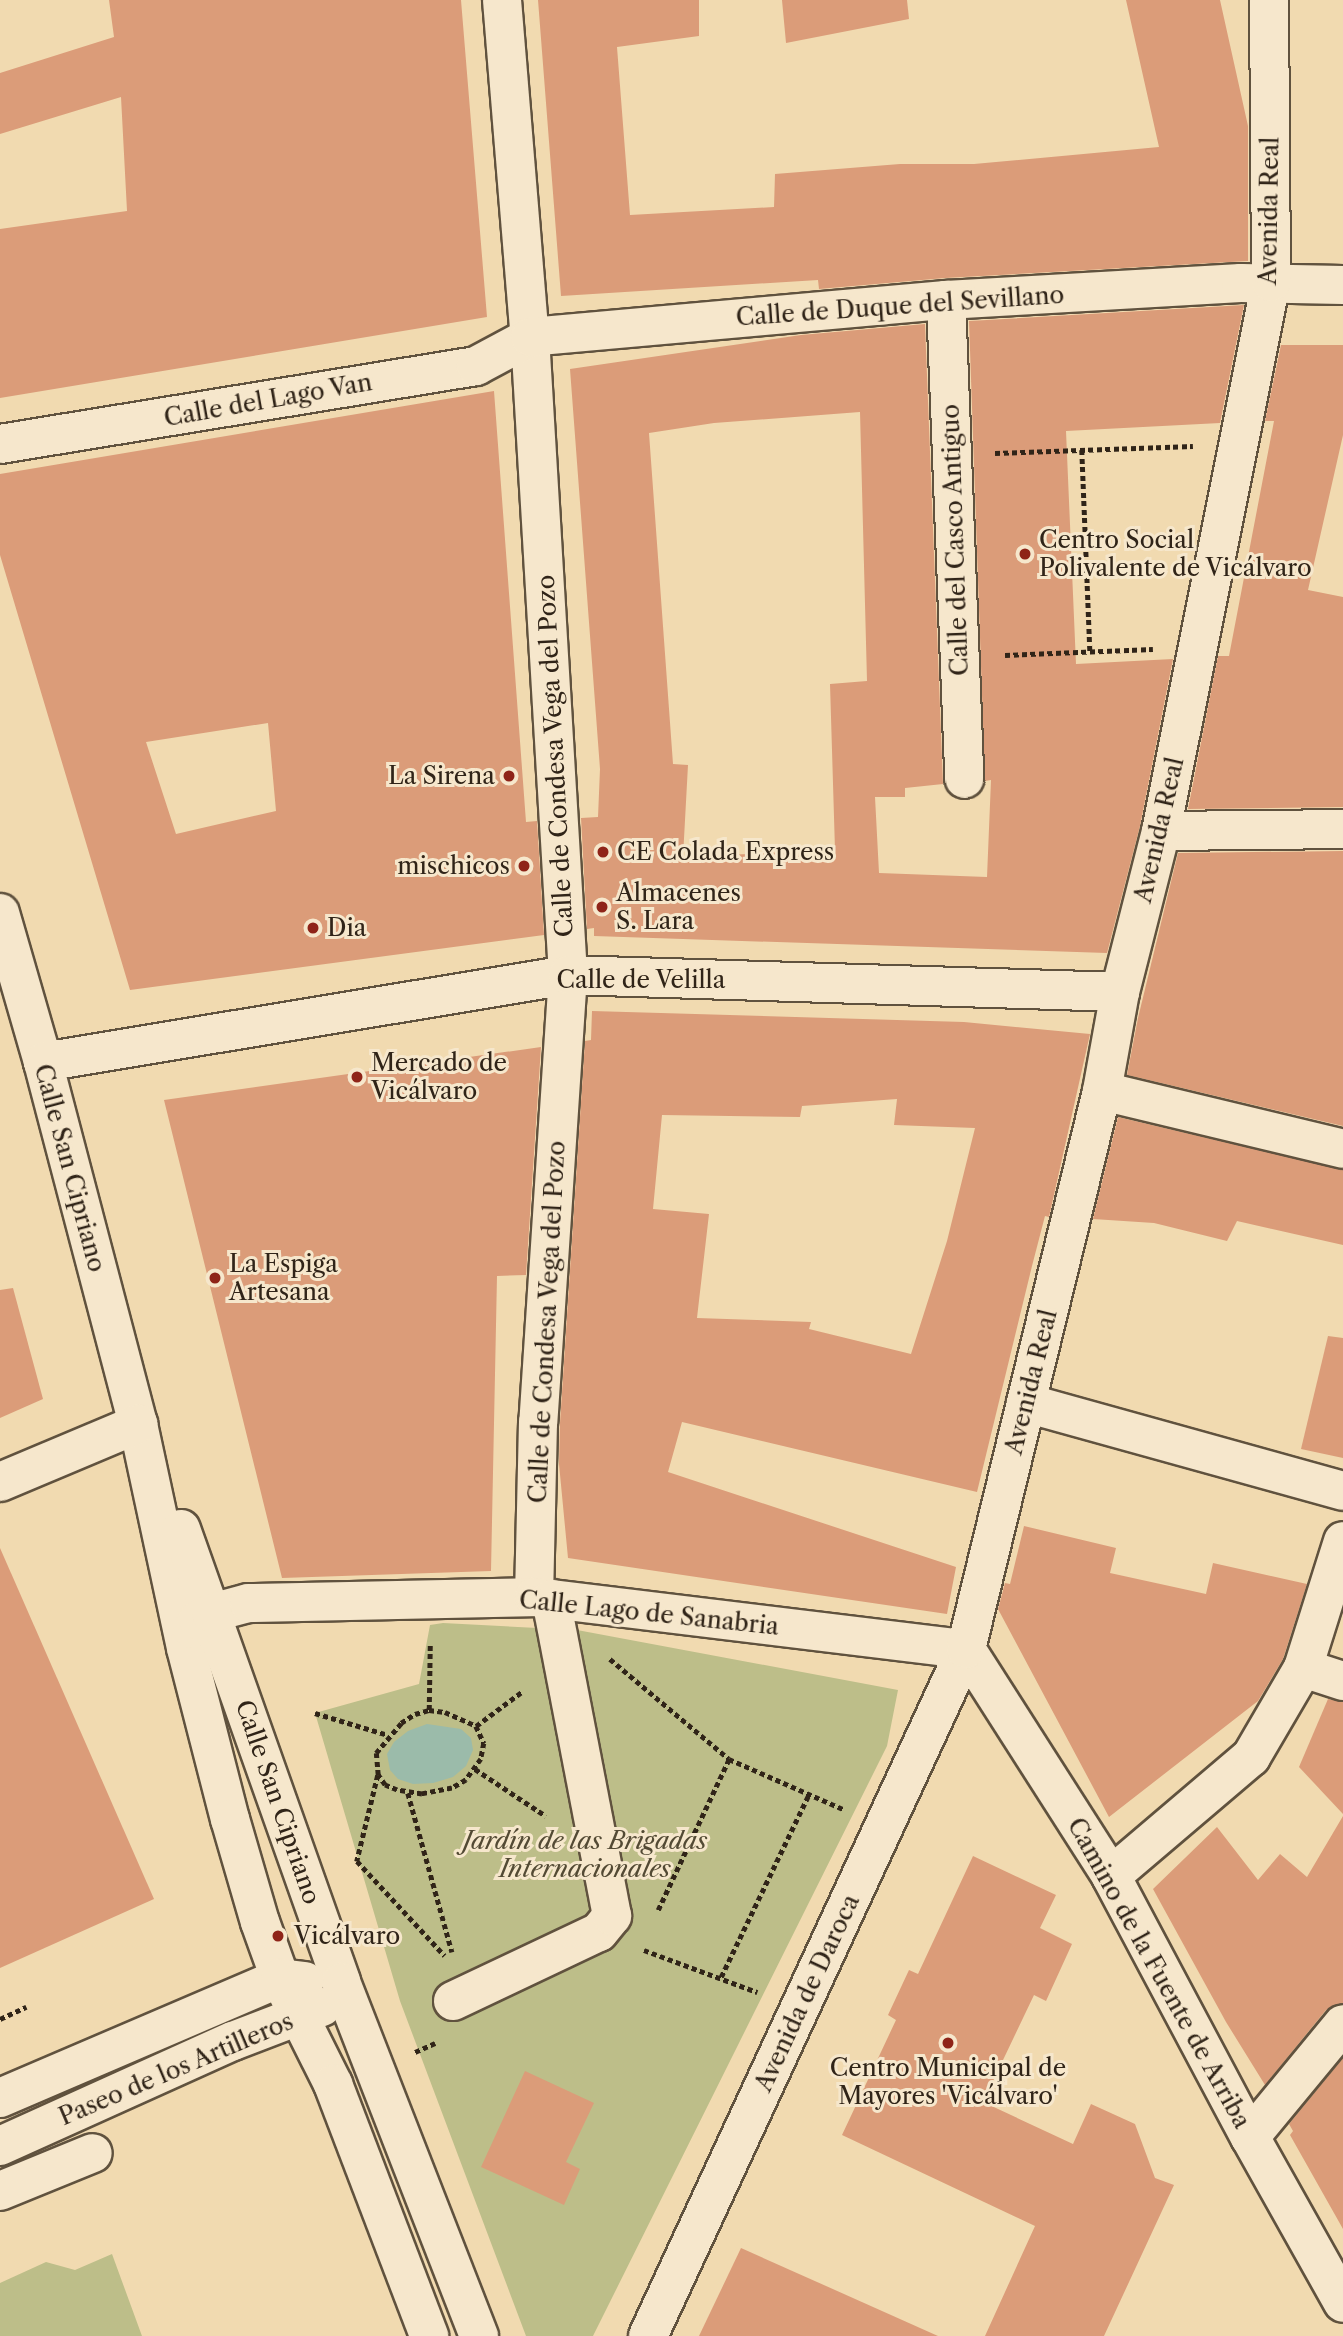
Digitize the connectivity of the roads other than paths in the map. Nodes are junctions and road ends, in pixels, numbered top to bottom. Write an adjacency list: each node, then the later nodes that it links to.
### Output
1 (502, 0): 6 (street, Calle de Condesa Vega del Pozo)
2 (1269, 0): 3 (street, Avenida Real)
3 (1271, 282): 4 (street, Calle de Duque del Sevillano); 5 (street, Calle de Duque del Sevillano); 10 (street, Avenida Real)
4 (1343, 285)
5 (946, 300): 6 (street, Calle de Duque del Sevillano); 8 (street, Calle del Casco Antiguo)
6 (530, 337): 7 (street, Calle del Lago Van); 12 (street, Calle de Condesa Vega del Pozo)
7 (0, 444)
8 (964, 779)
9 (1343, 830): 10 (street)
10 (1161, 831): 13 (street, Avenida Real)
11 (1, 922): 14 (street, Calle San Cipriano)
12 (568, 975): 13 (street, Calle de Velilla); 14 (street, Calle de Velilla); 22 (street, Calle de Condesa Vega del Pozo)
13 (1120, 992): 15 (street, Avenida Real)
14 (43, 1062): 18 (street, Calle San Cipriano)
15 (1102, 1091): 16 (street); 17 (street, Avenida Real)
16 (1343, 1149)
17 (1026, 1403): 20 (street); 25 (street, Avenida Real)
18 (138, 1424): 19 (street); 23 (street, Calle San Cipriano); 24 (street, Calle San Cipriano)
19 (0, 1482)
20 (1343, 1490)
21 (1343, 1541): 26 (street)
22 (542, 1598): 23 (street, Calle Lago de Sanabria); 25 (street, Calle Lago de Sanabria); 31 (street, Calle de Condesa Vega del Pozo)
23 (211, 1613): 24 (street); 30 (street, Calle San Cipriano)
24 (186, 1648): 29 (street, Calle San Cipriano)
25 (966, 1649): 28 (street, Camino de la Fuente de Arriba); 41 (street, Avenida de Daroca)
26 (1303, 1668): 27 (street); 28 (street)
27 (1343, 1681)
28 (1111, 1876): 34 (street, Camino de la Fuente de Arriba)
29 (280, 1978): 30 (street); 33 (street, Paseo de los Artilleros)
30 (321, 2001): 35 (street, Paseo de los Artilleros); 39 (street, Calle San Cipriano); 40 (street, Calle San Cipriano)
31 (453, 2001)
32 (1343, 2024): 34 (street)
33 (0, 2098)
34 (1250, 2137): 38 (street, Camino de la Fuente de Arriba)
35 (0, 2146)
36 (93, 2153): 37 (street)
37 (0, 2191)
38 (1343, 2303)
39 (473, 2320)
40 (429, 2336)
41 (648, 2336)

